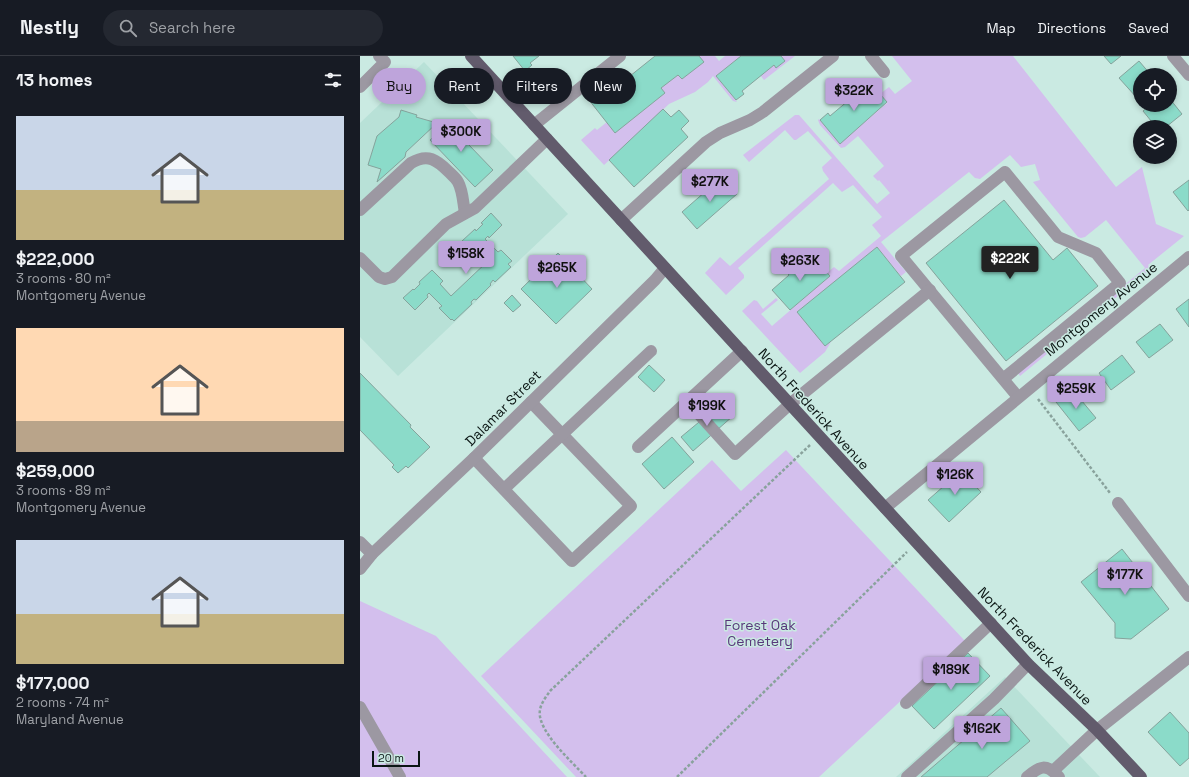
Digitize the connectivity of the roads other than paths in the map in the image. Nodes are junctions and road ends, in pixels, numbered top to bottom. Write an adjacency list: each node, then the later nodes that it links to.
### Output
1 (379, 56): 9 (street)
2 (620, 56): 10 (street)
3 (833, 56): 14 (street)
4 (871, 56): 7 (street)
5 (1173, 56): 8 (street)
6 (474, 57): 10 (main road, North Frederick Avenue)
7 (884, 72)
8 (1189, 75)
9 (360, 87)
10 (534, 125): 11 (main road, North Frederick Avenue)
11 (547, 139): 13 (street); 14 (main road, North Frederick Avenue)
12 (360, 210): 13 (street)
13 (465, 213): 16 (street)
14 (621, 220): 17 (main road, North Frederick Avenue)
15 (1189, 257): 22 (street, Montgomery Avenue)
16 (360, 258)
17 (665, 268): 20 (main road, North Frederick Avenue); 24 (street, Dalamar Street)
18 (930, 290): 21 (street); 21 (street); 25 (street)
19 (651, 351): 26 (street)
20 (742, 351): 23 (street); 25 (main road, North Frederick Avenue)
21 (1003, 379): 22 (street)
22 (1018, 397): 31 (street, Montgomery Avenue)
23 (687, 401): 25 (street); 27 (street)
24 (531, 402): 26 (street); 28 (street, Dalamar Street)
25 (790, 404): 31 (main road, North Frederick Avenue)
26 (563, 434): 29 (street); 29 (street)
27 (638, 447)
28 (474, 458): 29 (street); 33 (street, Dalamar Street)
29 (504, 489)
30 (1118, 503): 35 (street)
31 (885, 508): 36 (main road, North Frederick Avenue)
32 (360, 542): 33 (street)
33 (372, 554): 34 (street, Dalamar Street)
34 (360, 569)
35 (1189, 596)
36 (991, 623): 38 (main road, North Frederick Avenue); 39 (street)
37 (1189, 657): 41 (street)
38 (1028, 664): 41 (main road, North Frederick Avenue); 44 (street)
39 (906, 703)
40 (360, 707): 43 (street)
41 (1097, 730): 42 (street); 46 (main road, North Frederick Avenue)
42 (1056, 774): 45 (street)
43 (400, 777)
44 (907, 777)
45 (1027, 777)
46 (1141, 777)

